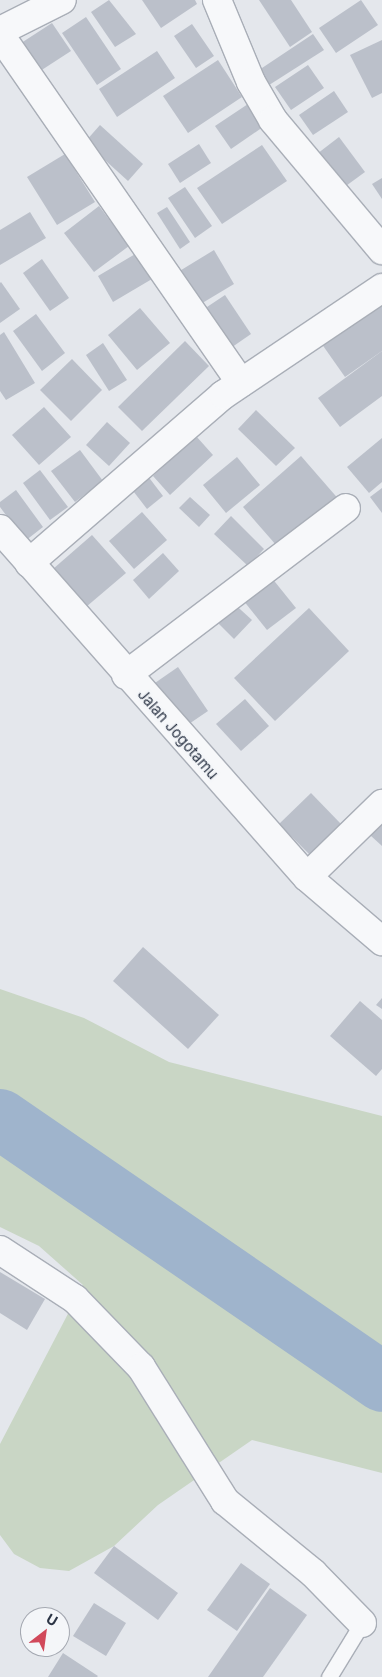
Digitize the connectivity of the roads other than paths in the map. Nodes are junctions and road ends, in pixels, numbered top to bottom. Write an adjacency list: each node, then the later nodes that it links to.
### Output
1 (62, 0): 3 (street)
2 (217, 0): 4 (street)
3 (0, 33): 6 (street)
4 (382, 250)
5 (382, 288): 6 (street)
6 (241, 383): 9 (street)
7 (346, 508): 10 (street)
8 (0, 529): 9 (street, Jalan Jogotamu)
9 (28, 563): 10 (street, Jalan Jogotamu)
10 (126, 675): 12 (street, Jalan Jogotamu)
11 (382, 804): 12 (street)
12 (307, 878): 13 (street, Jalan Jogotamu)
13 (374, 935)
14 (0, 1250): 15 (street)
15 (362, 1622): 16 (lane)
16 (329, 1677)

